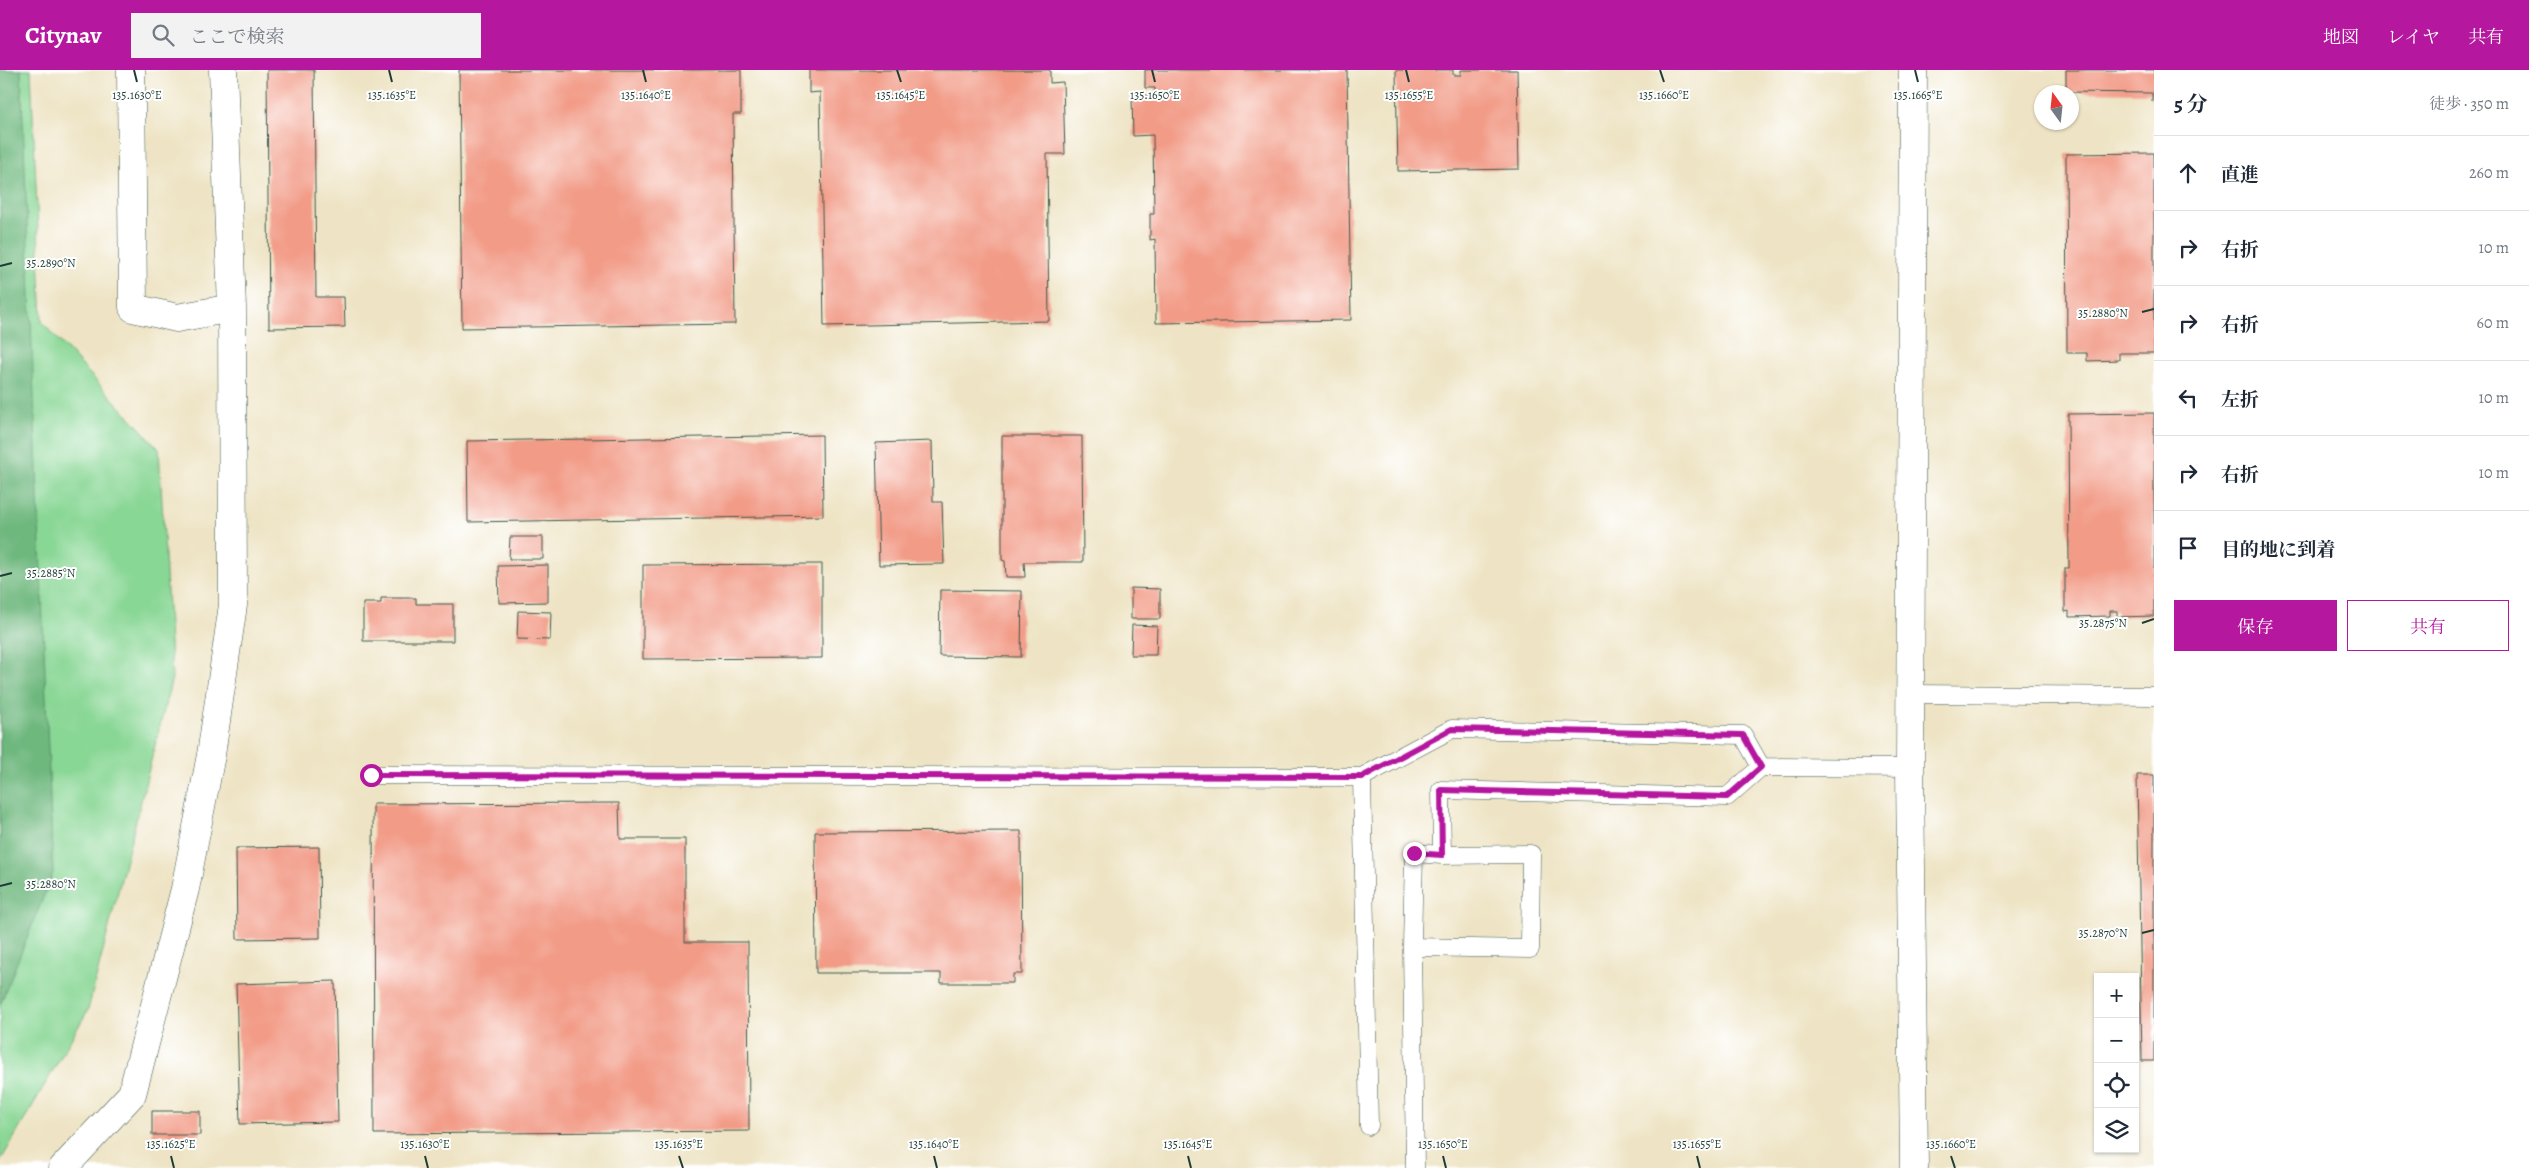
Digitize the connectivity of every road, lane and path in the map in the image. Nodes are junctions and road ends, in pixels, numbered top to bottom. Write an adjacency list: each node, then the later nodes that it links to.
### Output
1 (130, 70): 4 (street)
2 (223, 70): 4 (street)
3 (1913, 70): 5 (street)
4 (232, 308): 14 (street)
5 (1910, 694): 6 (lane); 8 (street)
6 (2154, 696)
7 (1761, 767): 8 (lane); 10 (lane); 11 (lane)
8 (1910, 768): 16 (street)
9 (371, 775): 10 (lane)
10 (1362, 777): 13 (lane)
11 (1442, 855): 12 (lane); 12 (lane)
12 (1412, 947): 15 (lane)
13 (1369, 1126)
14 (63, 1168)
15 (1415, 1168)
16 (1914, 1168)

